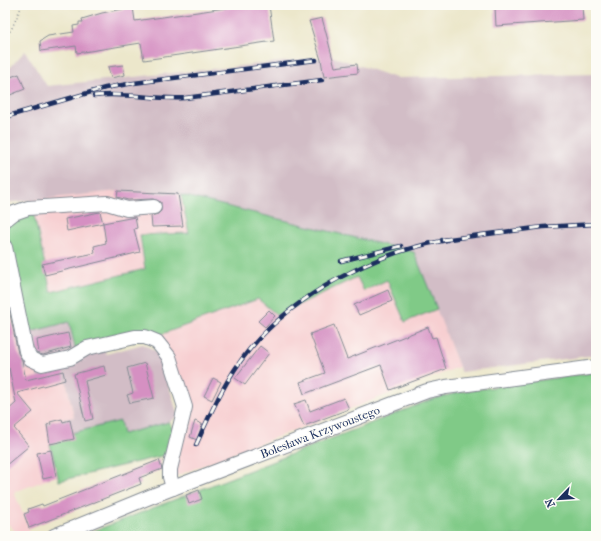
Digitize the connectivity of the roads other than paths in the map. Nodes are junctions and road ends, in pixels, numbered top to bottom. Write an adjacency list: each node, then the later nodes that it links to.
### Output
1 (154, 207): 2 (street)
2 (5, 220)
3 (5, 246): 5 (street)
4 (596, 367): 5 (street, Bolesława Krzywoustego)
5 (173, 488): 6 (street, Bolesława Krzywoustego)
6 (55, 536)

